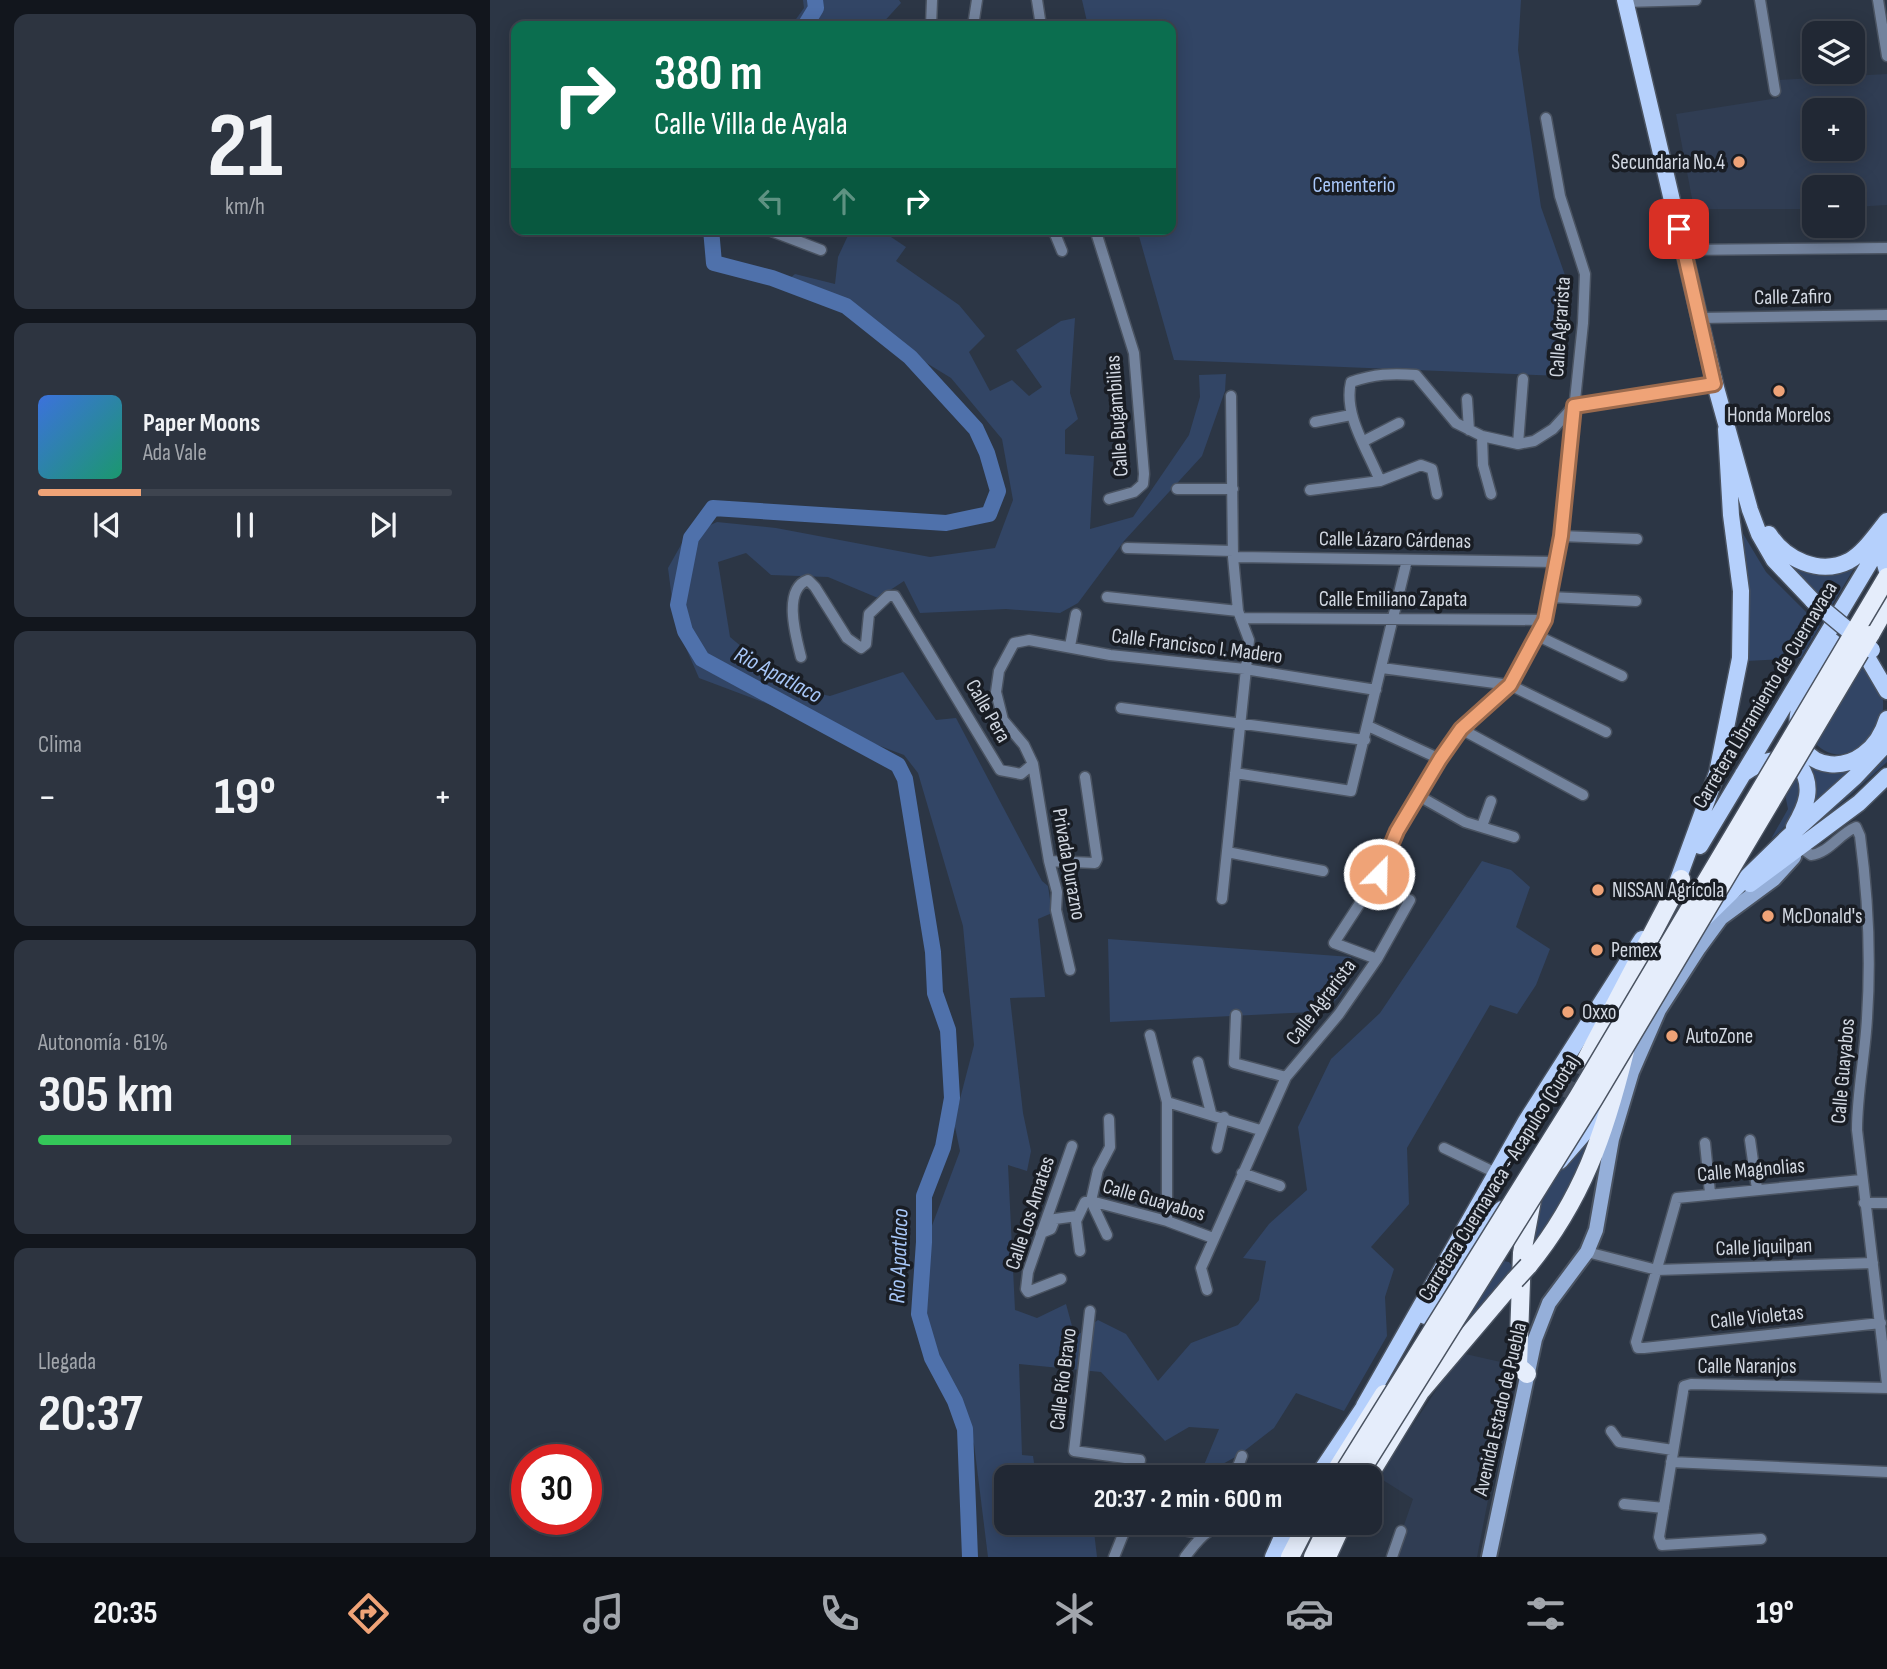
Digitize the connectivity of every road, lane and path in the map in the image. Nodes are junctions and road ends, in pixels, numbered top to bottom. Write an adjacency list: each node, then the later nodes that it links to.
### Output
1 (932, 0): 8 (street)
2 (977, 0): 9 (street)
3 (1037, 0): 10 (street)
4 (1696, 0): 7 (street)
5 (1760, 0): 12 (street)
6 (1878, 0): 11 (street)
7 (1625, 1): 19 (main road)
8 (931, 21)
9 (974, 21)
10 (1040, 21)
11 (1887, 56)
12 (1774, 91)
13 (1546, 118): 27 (street, Calle Agrarista)
14 (782, 235): 18 (street)
15 (1055, 235): 20 (street)
16 (1096, 235): 44 (street, Calle Bugambilias)
17 (1887, 248): 19 (street)
18 (821, 250)
19 (1684, 250): 22 (main road)
20 (1062, 251)
21 (1887, 314): 22 (street, Calle Zafiro)
22 (1699, 318): 24 (main road)
23 (1523, 379): 35 (street)
24 (1714, 384): 27 (street); 31 (main road)
25 (1231, 396): 40 (street)
26 (1467, 399): 32 (street)
27 (1574, 406): 35 (street); 47 (street, Calle Agrarista)
28 (1351, 415): 29 (street); 32 (street); 34 (street)
29 (1315, 422)
30 (1399, 423): 34 (street)
31 (1726, 429): 36 (main road); 38 (main road)
32 (1469, 430): 33 (street)
33 (1482, 436): 35 (street); 43 (street)
34 (1364, 441): 37 (street)
35 (1518, 444)
36 (1739, 466): 45 (main road); 61 (main road)
37 (1380, 481): 41 (street); 42 (street)
38 (1730, 484): 61 (main road); 102 (main road)
39 (1177, 489): 40 (street)
40 (1233, 489): 51 (street)
41 (1310, 490)
42 (1437, 494)
43 (1491, 494)
44 (1109, 499)
45 (1887, 522)
46 (1887, 534): 91 (main road, Carretera Libramiento de Cuernavaca)
47 (1561, 536): 48 (street); 53 (street, Calle Agrarista)
48 (1637, 539)
49 (1126, 548): 51 (street, Calle Lázaro Cárdenas)
50 (1887, 553): 54 (main road)
51 (1233, 554): 52 (street, Calle Lázaro Cárdenas); 63 (street)
52 (1407, 560): 53 (street, Calle Lázaro Cárdenas); 64 (street)
53 (1556, 562): 58 (street, Calle Agrarista)
54 (1887, 571)
55 (1887, 577): 159 (highway, Carretera Cuernavaca - Acapulco (Cuota), bridge)
56 (1887, 592): 79 (main road)
57 (1107, 597): 63 (street, Calle Emiliano Zapata)
58 (1549, 597): 59 (street); 65 (street, Calle Agrarista)
59 (1636, 601)
60 (1887, 604): 160 (highway, Carretera Cuernavaca - Acapulco (Cuota), bridge)
61 (1811, 605): 69 (main road, bridge)
62 (1076, 614): 68 (street)
63 (1239, 615): 64 (street, Calle Emiliano Zapata); 73 (street)
64 (1394, 617): 65 (street, Calle Emiliano Zapata); 72 (street)
65 (1545, 620): 66 (street, Calle Agrarista)
66 (1538, 636): 74 (street); 75 (street, Calle Agrarista)
67 (1014, 643): 68 (street, Calle Francisco I. Madero); 87 (street, Calle Pera)
68 (1070, 646): 73 (street, Calle Francisco I. Madero)
69 (1870, 653): 71 (main road); 77 (main road)
70 (801, 657): 87 (street, Calle Pera)
71 (1887, 667)
72 (1382, 668): 75 (street); 76 (street)
73 (1245, 669): 76 (street, Calle Francisco I. Madero); 80 (street)
74 (1622, 676)
75 (1510, 685): 82 (street, Calle Agrarista); 83 (street)
76 (1376, 690): 81 (street)
77 (1887, 691)
78 (1121, 708): 80 (street)
79 (1887, 719)
80 (1240, 722): 84 (street); 88 (street)
81 (1368, 726): 84 (street); 86 (street)
82 (1461, 729): 86 (street, Calle Agrarista); 92 (street)
83 (1606, 732)
84 (1364, 740): 88 (street)
85 (1887, 743): 97 (main road)
86 (1440, 759): 93 (street, Calle Agrarista)
87 (1033, 764): 100 (street, Privada Durazno)
88 (1235, 773): 99 (street)
89 (1887, 776): 98 (main road)
90 (1085, 777): 100 (street)
91 (1740, 777): 97 (main road); 102 (main road, Carretera Libramiento de Cuernavaca)
92 (1583, 795)
93 (1419, 796): 95 (street); 106 (street, Calle Agrarista)
94 (1491, 802): 95 (street)
95 (1482, 826): 96 (street)
96 (1514, 837)
97 (1787, 838): 105 (main road)
98 (1801, 848): 105 (main road); 113 (street, Avenida Estado de Puebla); 127 (street, Calle Guayabos)
99 (1227, 852): 101 (street); 103 (street)
100 (1049, 861): 107 (street, Privada Durazno)
101 (1323, 871)
102 (1681, 879): 111 (highway); 126 (main road)
103 (1222, 899)
104 (1410, 900): 106 (street)
105 (1714, 910): 110 (main road)
106 (1377, 959): 114 (street, Calle Agrarista)
107 (1070, 970)
108 (1237, 1015): 114 (street)
109 (1150, 1035): 115 (street)
110 (1625, 1049): 113 (main road); 150 (main road); 161 (highway, bridge)
111 (1586, 1060)
112 (1198, 1062): 116 (street)
113 (1632, 1072): 140 (street, Avenida Estado de Puebla)
114 (1286, 1077): 119 (street, Calle Agrarista)
115 (1167, 1102): 116 (street); 135 (street)
116 (1212, 1113): 117 (street)
117 (1224, 1117): 119 (street); 123 (street)
118 (1109, 1119): 131 (street)
119 (1260, 1130): 125 (street, Calle Agrarista)
120 (1750, 1140): 129 (street)
121 (1705, 1143): 130 (street)
122 (1072, 1146): 136 (street, Calle Los Amates)
123 (1217, 1148)
124 (1444, 1148): 126 (street)
125 (1242, 1172): 128 (street); 138 (street, Calle Agrarista)
126 (1496, 1173): 150 (main road)
127 (1861, 1180): 129 (street, Calle Magnolias); 132 (street, Calle Guayabos)
128 (1280, 1186)
129 (1757, 1189): 130 (street, Calle Magnolias)
130 (1710, 1193): 142 (street, Calle Magnolias)
131 (1088, 1201): 134 (street); 135 (street, Calle Guayabos); 137 (street)
132 (1864, 1203): 133 (street); 141 (street, Calle Guayabos)
133 (1887, 1203)
134 (1077, 1216): 136 (street, Calle Guayabos); 139 (street)
135 (1167, 1221): 138 (street, Calle Guayabos)
136 (1041, 1233): 143 (street, Calle Los Amates)
137 (1107, 1235)
138 (1213, 1238): 144 (street, Calle Agrarista)
139 (1080, 1251)
140 (1587, 1252): 142 (street, Calle Jiquilpan); 148 (street, Avenida Estado de Puebla)
141 (1873, 1263): 142 (street, Calle Jiquilpan); 145 (street, Calle Guayabos)
142 (1657, 1270): 147 (street, Calle Violetas)
143 (1061, 1279)
144 (1207, 1290)
145 (1882, 1299): 147 (street, Calle Guayabos)
146 (1090, 1311): 155 (street, Calle Río Bravo)
147 (1881, 1323): 149 (street, Calle Guayabos)
148 (1527, 1374): 158 (highway); 182 (street, Avenida Estado de Puebla)
149 (1887, 1386): 152 (street, Calle Naranjos)
150 (1364, 1406): 157 (main road)
151 (1611, 1431): 152 (street)
152 (1673, 1450): 154 (street, Calle Naranjos)
153 (1242, 1456): 156 (street)
154 (1671, 1462): 162 (street); 164 (street, Calle Naranjos)
155 (1139, 1465)
156 (1239, 1465)
157 (1325, 1465)
158 (1340, 1465)
159 (1348, 1465)
160 (1364, 1465)
161 (1375, 1465)
162 (1887, 1472)
163 (1624, 1504): 164 (street)
164 (1664, 1508): 173 (street, Calle Naranjos)
165 (1401, 1531): 181 (street)
166 (1123, 1535): 174 (street)
167 (1202, 1535): 175 (street)
168 (1282, 1535): 176 (main road)
169 (1301, 1535): 177 (highway)
170 (1309, 1535): 178 (highway)
171 (1324, 1535): 179 (highway)
172 (1337, 1535): 180 (highway)
173 (1761, 1539)
174 (1114, 1557)
175 (1185, 1557)
176 (1273, 1557)
177 (1290, 1557)
178 (1298, 1557)
179 (1313, 1557)
180 (1327, 1557)
181 (1392, 1557)
182 (1489, 1557)

